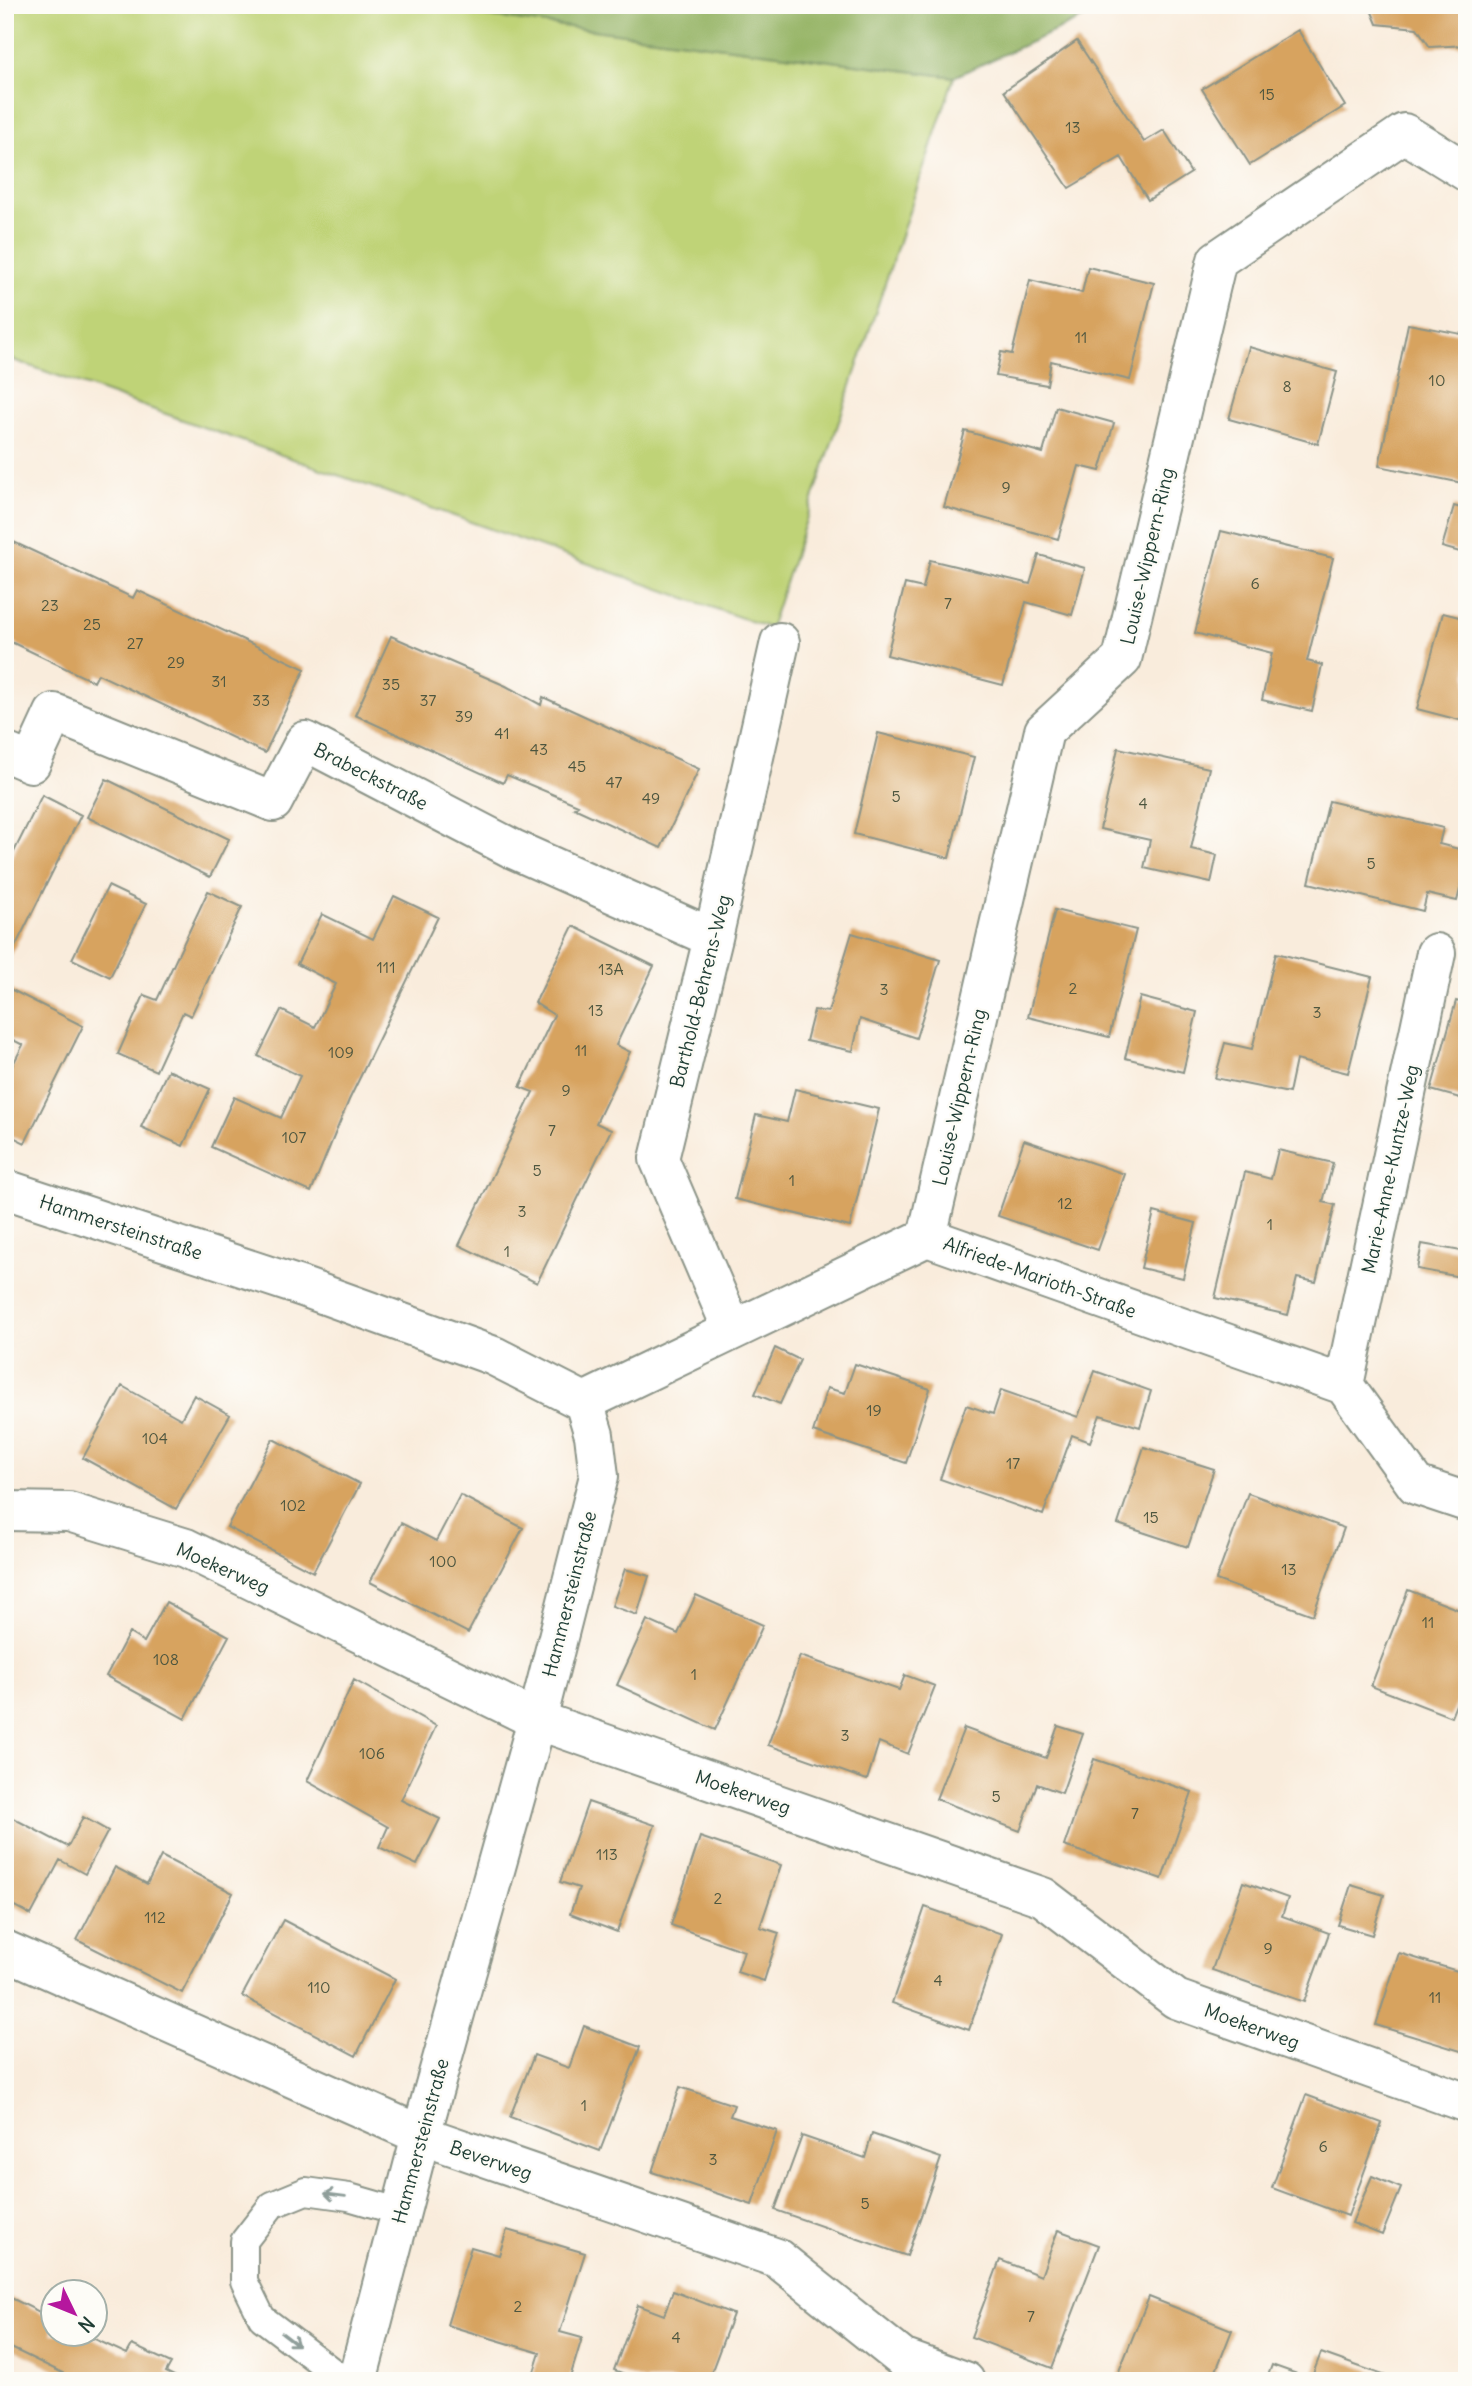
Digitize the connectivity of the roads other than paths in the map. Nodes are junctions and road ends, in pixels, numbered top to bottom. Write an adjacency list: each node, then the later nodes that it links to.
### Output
1 (1467, 172): 7 (street, Louise-Wippern-Ring)
2 (780, 642): 4 (street, Barthold-Behrens-Weg)
3 (5, 752): 4 (street, Brabeckstraße)
4 (713, 938): 8 (street, Barthold-Behrens-Weg)
5 (1436, 953): 9 (street, Marie-Anne-Kuntze-Weg)
6 (5, 1189): 10 (street, Hammersteinstraße)
7 (927, 1237): 8 (street, Alfriede-Marioth-Straße); 9 (street, Alfriede-Marioth-Straße)
8 (732, 1329): 10 (street, Alfriede-Marioth-Straße)
9 (1344, 1385): 11 (street)
10 (584, 1402): 13 (street, Hammersteinstraße)
11 (1467, 1502)
12 (5, 1511): 13 (street, Moekerweg)
13 (537, 1720): 15 (street, Moekerweg); 16 (street, Hammersteinstraße)
14 (5, 1950): 16 (street, Beverweg)
15 (1467, 2103)
16 (421, 2136): 17 (street, Hammersteinstraße); 20 (street, Beverweg)
17 (401, 2211): 18 (lane, one-way to 18); 19 (street, Hammersteinstraße)
18 (345, 2381)
19 (357, 2381)
20 (965, 2381)

